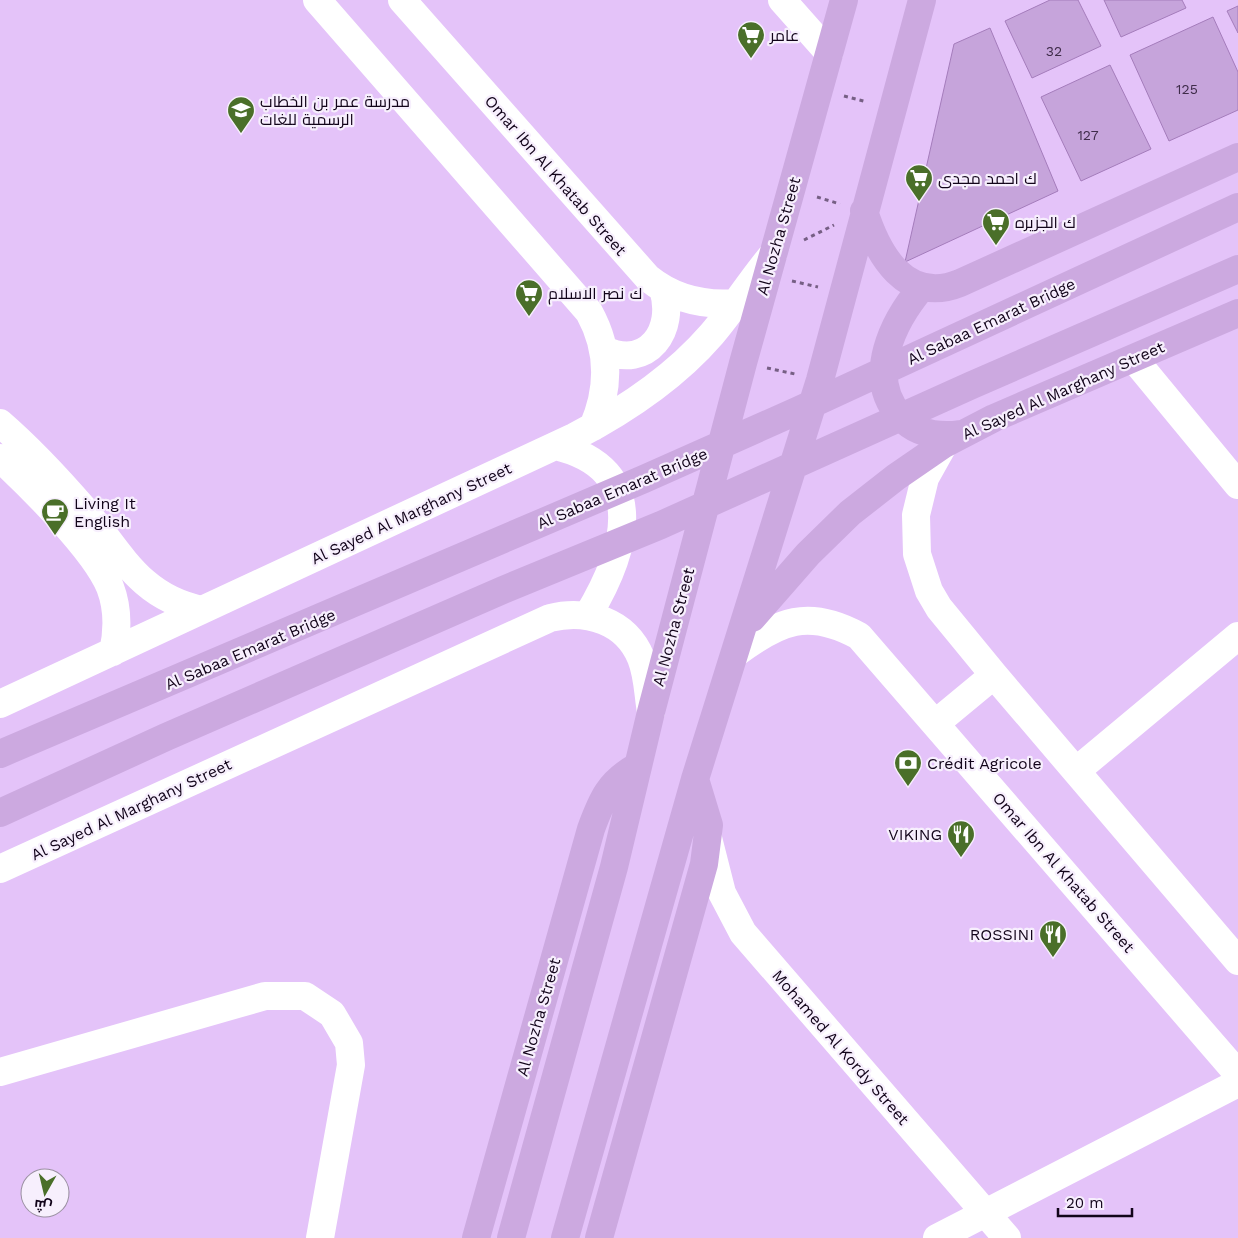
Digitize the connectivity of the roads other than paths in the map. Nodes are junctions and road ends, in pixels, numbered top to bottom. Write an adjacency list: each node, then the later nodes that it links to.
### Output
1 (318, 0): 16 (street)
2 (402, 0): 13 (street, Omar Ibn Al Khatab Street)
3 (782, 0): 6 (street)
4 (844, 0): 6 (main road, Al Nozha Street)
5 (922, 0): 9 (main road)
6 (829, 53): 10 (main road, Al Nozha Street)
7 (1238, 157): 12 (main road)
8 (1238, 207): 34 (main road, Al Sabaa Emarat Bridge)
9 (864, 211): 12 (main road); 26 (main road)
10 (770, 265): 14 (street, Al Sayed Al Marghany Street); 32 (main road, Al Nozha Street)
11 (1238, 269): 38 (main road)
12 (922, 287): 20 (main road)
13 (663, 289): 14 (street, Omar Ibn Al Khatab Street); 16 (street)
14 (737, 303): 19 (street, Al Sayed Al Marghany Street)
15 (1238, 312): 17 (main road, Al Sayed Al Marghany Street)
16 (604, 350): 19 (street)
17 (1134, 359): 20 (main road, Al Sayed Al Marghany Street); 23 (street)
18 (0, 423): 24 (street)
19 (593, 427): 21 (street, Al Sayed Al Marghany Street)
20 (952, 439): 26 (main road, Al Sayed Al Marghany Street); 30 (street)
21 (555, 446): 24 (street, Al Sayed Al Marghany Street); 25 (street)
22 (0, 458): 28 (street)
23 (1238, 485)
24 (202, 610): 28 (street, Al Sayed Al Marghany Street)
25 (588, 615): 32 (street, Al Sayed Al Marghany Street); 40 (street, Al Sayed Al Marghany Street)
26 (745, 624): 29 (main road)
27 (1238, 636): 36 (street)
28 (113, 652): 31 (street, Al Sayed Al Marghany Street)
29 (736, 653): 33 (street, Omar Ibn Al Khatab Street); 37 (main road)
30 (994, 675): 33 (street); 36 (street)
31 (0, 704)
32 (650, 712): 35 (main road, Al Nozha Street)
33 (936, 722): 43 (street, Omar Ibn Al Khatab Street)
34 (0, 754)
35 (638, 766): 47 (main road, Al Nozha Street); 48 (main road)
36 (1076, 771): 41 (street)
37 (695, 779): 39 (main road); 49 (main road)
38 (0, 813)
39 (708, 838): 45 (street, Mohamed Al Kordy Street); 50 (main road)
40 (0, 869)
41 (1238, 961)
42 (0, 1072): 46 (street)
43 (1238, 1074)
44 (1238, 1082): 45 (street)
45 (985, 1213): 51 (street); 52 (street, Mohamed Al Kordy Street)
46 (320, 1238)
47 (476, 1238)
48 (512, 1238)
49 (566, 1238)
50 (599, 1238)
51 (937, 1238)
52 (1007, 1238)

